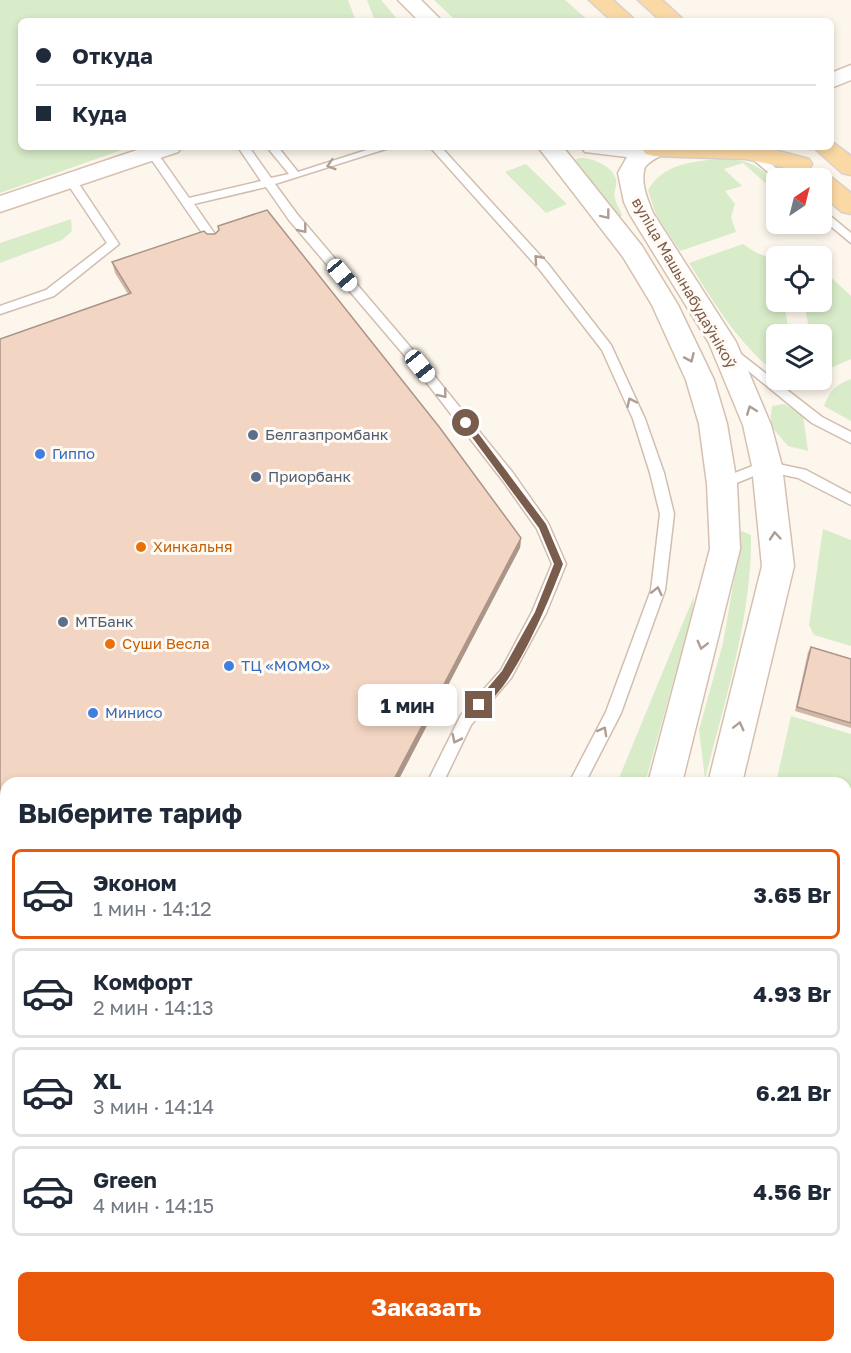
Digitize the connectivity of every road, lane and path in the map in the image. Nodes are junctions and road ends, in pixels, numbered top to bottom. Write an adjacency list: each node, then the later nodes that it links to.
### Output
1 (600, 0): 3 (main road)
2 (649, 0): 4 (main road)
3 (621, 18)
4 (670, 18)
5 (851, 72): 6 (main road)
6 (834, 80)
7 (161, 150): 21 (main road); 24 (lane)
8 (245, 150): 22 (lane)
9 (274, 150): 20 (lane)
10 (378, 150): 20 (lane, one-way to 20)
11 (438, 150): 37 (lane, one-way to 11)
12 (552, 150): 34 (main road, вуліца Машынабудаўнікоў, one-way to 34)
13 (652, 150): 31 (main road, вуліца Машынабудаўнікоў)
14 (752, 150): 17 (main road)
15 (780, 150): 18 (main road)
16 (829, 150): 19 (main road)
17 (794, 168)
18 (795, 168)
19 (851, 168)
20 (296, 176): 22 (lane)
21 (71, 180): 25 (main road); 30 (lane)
22 (267, 183): 24 (lane); 36 (lane, one-way to 36)
23 (832, 190): 26 (main road)
24 (187, 202): 29 (lane)
25 (0, 204)
26 (851, 206)
27 (832, 222): 28 (lane)
28 (851, 238)
29 (213, 240)
30 (0, 310)
31 (722, 342): 32 (lane); 33 (main road, вуліца Машынабудаўнікоў, one-way to 31)
32 (851, 438)
33 (767, 466): 34 (lane); 35 (lane); 39 (main road, вуліца Машынабудаўнікоў, one-way to 33)
34 (722, 484): 38 (main road, вуліца Машынабудаўнікоў, one-way to 38)
35 (851, 500)
36 (438, 777)
37 (580, 777)
38 (667, 777)
39 (726, 777)

